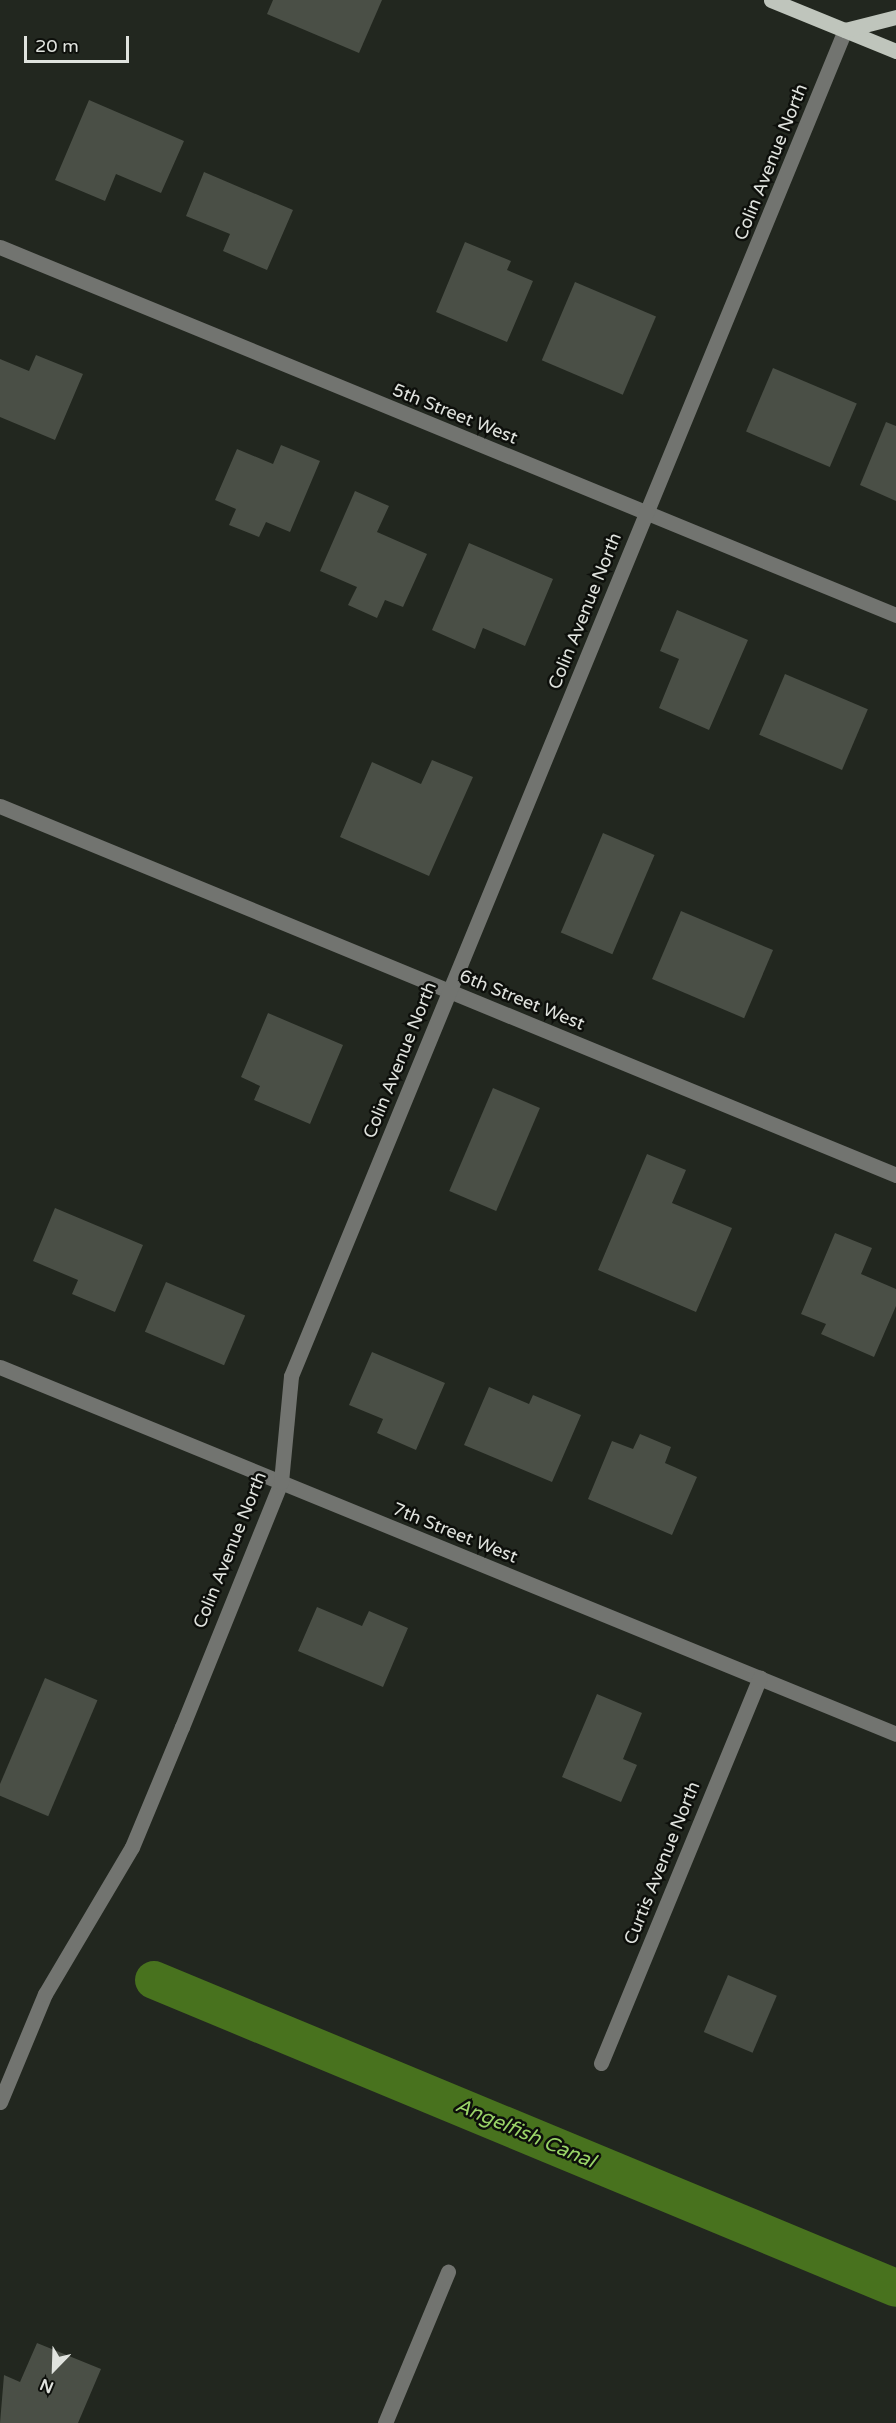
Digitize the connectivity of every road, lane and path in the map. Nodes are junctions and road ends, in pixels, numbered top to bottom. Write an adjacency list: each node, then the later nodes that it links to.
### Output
1 (771, 0): 3 (main road)
2 (896, 17): 3 (main road)
3 (845, 30): 4 (main road); 6 (street, Colin Avenue North)
4 (896, 51)
5 (0, 247): 6 (street, 5th Street West)
6 (646, 514): 7 (street, 5th Street West); 9 (street, Colin Avenue North)
7 (896, 615)
8 (0, 806): 9 (street, 6th Street West)
9 (450, 991): 10 (street, 6th Street West); 12 (street, Colin Avenue North)
10 (896, 1175)
11 (0, 1367): 12 (street, 7th Street West)
12 (281, 1482): 13 (street, 7th Street West); 16 (street, Colin Avenue North)
13 (760, 1678): 14 (street, 7th Street West); 15 (street, Curtis Avenue North)
14 (896, 1734)
15 (601, 2063)
16 (0, 2102)
17 (448, 2272): 18 (street)
18 (385, 2423)

